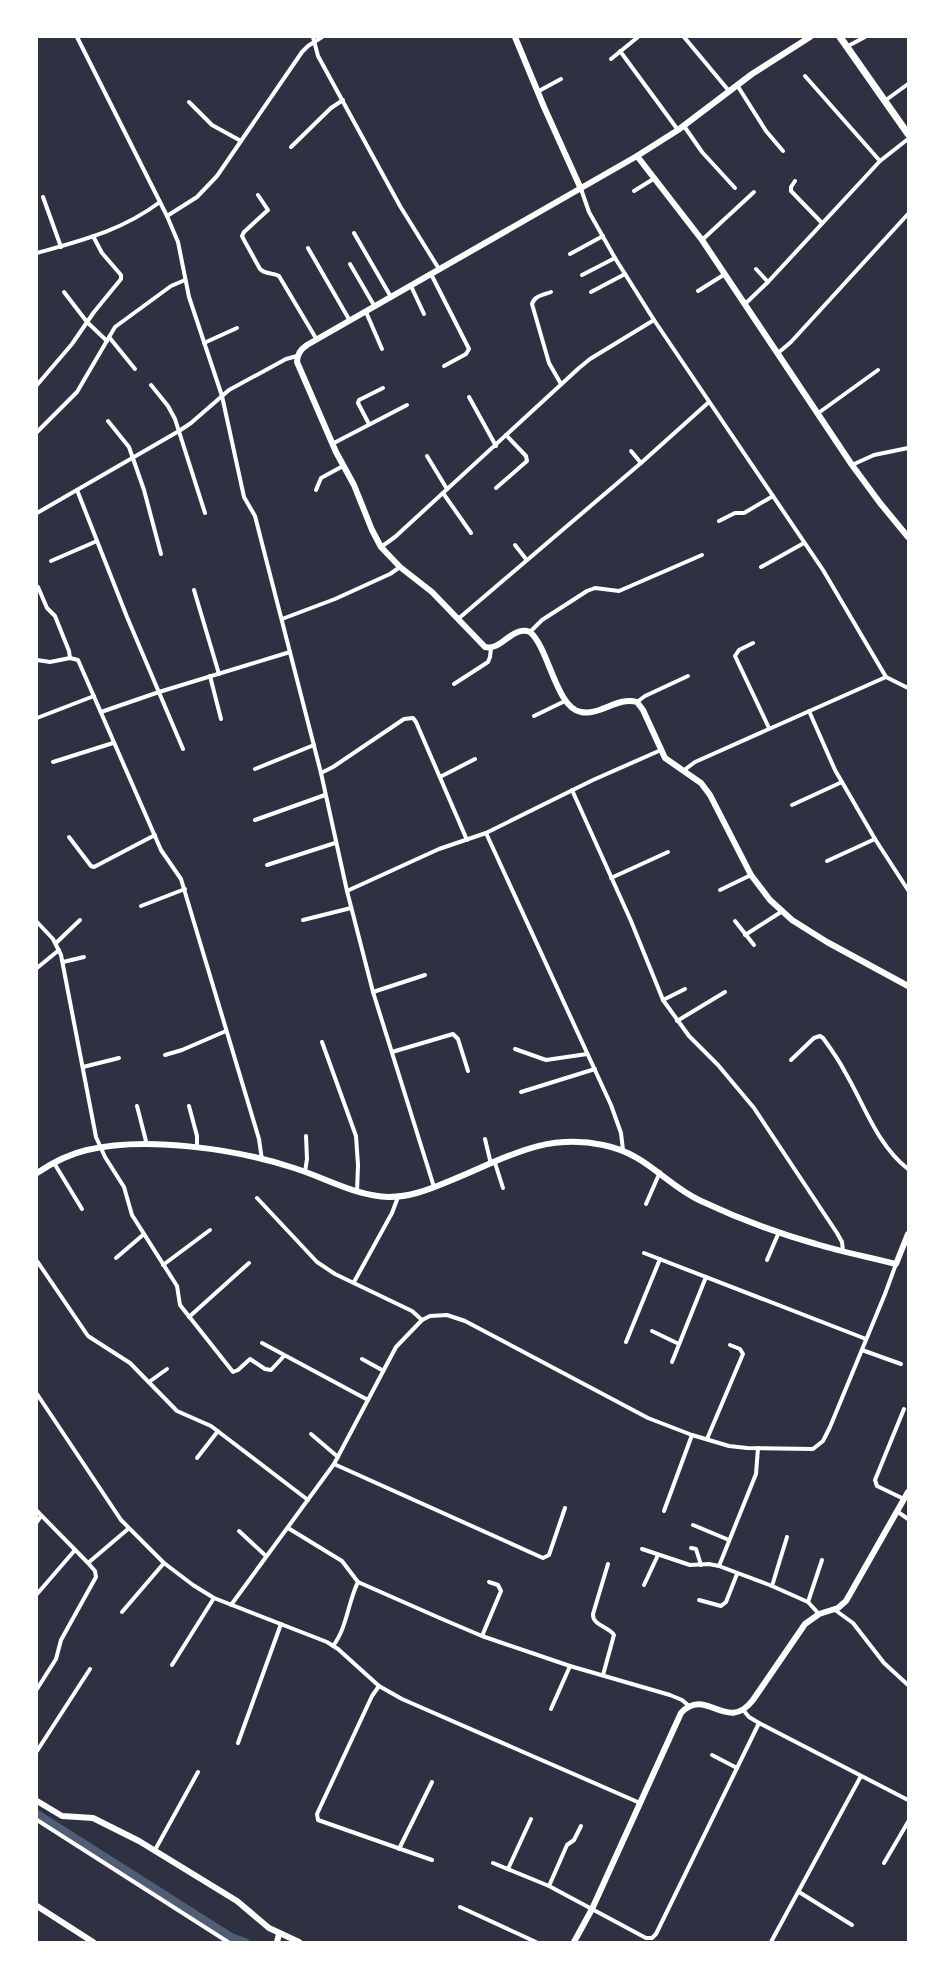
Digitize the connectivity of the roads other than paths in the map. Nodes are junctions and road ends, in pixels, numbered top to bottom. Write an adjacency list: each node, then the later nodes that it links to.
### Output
1 (77, 37): 39 (street)
2 (322, 37): 9 (street)
3 (516, 37): 18 (street)
4 (638, 37): 11 (street)
5 (684, 37): 17 (street)
6 (810, 37): 16 (street)
7 (840, 37): 10 (main road)
8 (865, 37): 10 (street)
9 (313, 39): 19 (street); 26 (street)
10 (848, 46): 20 (main road)
11 (620, 51): 12 (street); 23 (street)
12 (611, 59)
13 (805, 76): 30 (street)
14 (561, 79): 18 (street)
15 (908, 84): 20 (street)
16 (737, 86): 17 (street); 28 (street)
17 (729, 91): 22 (street)
18 (537, 92): 34 (street)
19 (343, 100): 27 (street); 53 (street)
20 (886, 100): 24 (main road)
21 (189, 102): 26 (street)
22 (684, 126): 23 (street); 33 (street)
23 (678, 130): 29 (street)
24 (908, 134)
25 (908, 139): 30 (street)
26 (241, 141): 41 (street)
27 (291, 147)
28 (783, 151)
29 (637, 156): 31 (street); 34 (street)
30 (880, 161): 42 (street)
31 (655, 178): 35 (street); 46 (street)
32 (795, 181): 42 (street)
33 (735, 188)
34 (581, 189): 45 (street); 53 (street)
35 (634, 191)
36 (754, 192): 46 (street)
37 (258, 195): 76 (street)
38 (43, 197): 47 (street)
39 (160, 202): 41 (street); 44 (street)
40 (908, 214): 79 (street)
41 (167, 216): 59 (street)
42 (822, 223): 60 (street)
43 (354, 233): 66 (street)
44 (93, 236): 47 (street); 73 (street)
45 (603, 236): 50 (street); 51 (street)
46 (702, 240): 57 (street)
47 (61, 247): 49 (street)
48 (308, 248): 72 (street)
49 (37, 253)
50 (570, 254)
51 (615, 258): 56 (street); 58 (street)
52 (350, 264): 68 (street)
53 (439, 269): 55 (street)
54 (756, 269): 60 (street)
55 (431, 274): 61 (street); 81 (street)
56 (625, 274): 65 (street); 71 (street)
57 (725, 274): 62 (street); 67 (street)
58 (582, 275)
59 (185, 280): 75 (street); 77 (street)
60 (768, 282): 67 (street)
61 (411, 286): 66 (street); 70 (street)
62 (698, 291)
63 (64, 292): 73 (street)
64 (551, 292): 84 (street)
65 (591, 292)
66 (392, 297): 68 (street)
67 (745, 304): 79 (street)
68 (375, 307): 69 (street)
69 (366, 312): 72 (street); 78 (street)
70 (424, 314)
71 (654, 320): 84 (street); 90 (street)
72 (350, 321): 76 (street)
73 (87, 322): 75 (street); 85 (street)
74 (237, 328): 77 (street)
75 (108, 339): 82 (street); 96 (street)
76 (317, 340): 80 (street)
77 (204, 343): 88 (street)
78 (382, 349)
79 (778, 353): 92 (street)
80 (297, 356): 88 (street); 98 (street)
81 (444, 366)
82 (134, 369)
83 (878, 370): 92 (street)
84 (561, 384): 97 (street)
85 (37, 385)
86 (152, 385): 95 (street)
87 (383, 388): 94 (street)
88 (222, 396): 95 (street); 130 (street)
89 (469, 397): 99 (street)
90 (709, 402): 104 (street); 112 (street)
91 (407, 405): 94 (street)
92 (817, 414): 106 (street)
93 (108, 421): 103 (street)
94 (369, 424): 98 (street)
95 (179, 431): 103 (street); 113 (street)
96 (37, 432)
97 (506, 435): 99 (street); 107 (street)
98 (332, 444): 105 (street)
99 (496, 446): 108 (street)
100 (908, 448): 106 (street)
101 (631, 451): 104 (street)
102 (427, 456): 108 (street)
103 (133, 458): 109 (street); 122 (street)
104 (642, 463): 124 (street)
105 (343, 466): 110 (street); 121 (street)
106 (852, 466): 117 (street)
107 (496, 488)
108 (447, 489): 111 (street)
109 (78, 490): 114 (street); 118 (street)
110 (316, 490)
111 (443, 493): 116 (street); 121 (street)
112 (773, 496): 115 (street); 119 (street)
113 (204, 512)
114 (37, 513)
115 (719, 521)
116 (471, 533)
117 (908, 537)
118 (97, 541): 125 (street); 144 (street)
119 (804, 543): 127 (street); 141 (street)
120 (515, 545): 124 (street)
121 (381, 547): 126 (street)
122 (161, 554)
123 (702, 555): 132 (street)
124 (526, 559): 131 (street)
125 (51, 561)
126 (400, 567): 130 (street); 131 (street)
127 (760, 567)
128 (38, 587): 136 (street)
129 (194, 590): 138 (street)
130 (282, 619): 135 (street)
131 (458, 619): 134 (street)
132 (530, 632): 134 (street); 146 (street)
133 (753, 643): 153 (street)
134 (491, 648): 142 (street)
135 (290, 652): 138 (street); 155 (street)
136 (70, 658): 137 (street); 145 (street)
137 (37, 660)
138 (219, 674): 139 (street)
139 (210, 676): 144 (street); 152 (street)
140 (688, 676): 147 (street)
141 (886, 677): 143 (street); 148 (street)
142 (454, 684)
143 (908, 688)
144 (158, 692): 149 (street); 156 (street)
145 (94, 696): 149 (street); 151 (street)
146 (565, 701): 147 (street); 150 (street)
147 (637, 702): 157 (street)
148 (809, 711): 153 (street); 164 (street)
149 (101, 712): 154 (street)
150 (534, 716)
151 (37, 718)
152 (221, 719)
153 (769, 728): 161 (street)
154 (113, 743): 159 (street); 170 (street)
155 (314, 745): 160 (street); 162 (street)
156 (183, 749)
157 (661, 750): 161 (street); 165 (street)
158 (475, 759): 163 (street)
159 (53, 762)
160 (255, 769)
161 (683, 771): 178 (street)
162 (320, 773): 163 (street); 166 (street)
163 (440, 777): 173 (street)
164 (842, 782): 167 (street); 172 (street)
165 (572, 790): 169 (street); 179 (street)
166 (325, 795): 168 (street); 174 (street)
167 (792, 805)
168 (255, 820)
169 (486, 833): 173 (street); 209 (street)
170 (155, 835): 171 (street); 180 (street)
171 (69, 837)
172 (875, 839): 176 (street); 182 (street)
173 (467, 840): 183 (street)
174 (335, 843): 177 (street); 183 (street)
175 (668, 852): 179 (street)
176 (827, 861)
177 (267, 865)
178 (751, 876): 181 (street); 186 (street)
179 (611, 878): 203 (street)
180 (185, 889): 184 (street); 205 (street)
181 (720, 890)
182 (908, 890)
183 (347, 891): 185 (street)
184 (141, 906)
185 (351, 908): 188 (street); 201 (street)
186 (781, 912): 191 (street); 199 (street)
187 (80, 920): 192 (street)
188 (303, 920)
189 (735, 921): 191 (street)
190 (37, 922): 192 (street)
191 (745, 935): 193 (street)
192 (56, 943): 194 (street)
193 (754, 945)
194 (59, 950): 196 (street); 197 (street)
195 (84, 957): 196 (street)
196 (63, 962): 213 (street)
197 (37, 968)
198 (425, 975): 201 (street)
199 (908, 986)
200 (685, 989): 203 (street)
201 (373, 992): 208 (street)
202 (725, 992): 204 (street)
203 (663, 1000): 204 (street)
204 (677, 1021): 244 (street)
205 (226, 1030): 210 (street); 225 (street)
206 (322, 1042): 234 (street)
207 (515, 1049): 209 (street)
208 (392, 1052): 215 (street); 232 (street)
209 (587, 1054): 214 (street)
210 (165, 1055)
211 (119, 1058): 213 (street)
212 (791, 1060): 228 (street)
213 (83, 1066): 222 (street)
214 (595, 1069): 216 (street); 224 (street)
215 (468, 1071)
216 (520, 1092)
217 (136, 1106): 221 (street)
218 (189, 1106): 223 (street)
219 (306, 1136): 230 (street)
220 (485, 1139): 227 (street)
221 (147, 1145): 222 (street); 223 (street)
222 (100, 1147): 226 (street); 241 (street)
223 (197, 1147): 225 (street)
224 (623, 1150): 227 (street); 231 (street)
225 (262, 1160): 230 (street)
226 (54, 1163): 229 (street); 238 (street)
227 (493, 1164): 232 (street); 233 (street)
228 (908, 1169)
229 (37, 1172)
230 (304, 1172): 234 (street)
231 (660, 1172): 237 (street); 240 (street)
232 (434, 1187): 235 (street)
233 (503, 1188)
234 (357, 1192): 235 (street)
235 (398, 1197): 254 (street)
236 (257, 1198): 254 (street)
237 (646, 1204)
238 (82, 1209)
239 (210, 1230): 252 (street)
240 (779, 1232): 244 (street); 248 (street)
241 (144, 1234): 246 (street); 252 (street)
242 (908, 1234): 243 (street)
243 (906, 1247): 251 (street)
244 (843, 1251): 251 (street)
245 (644, 1253): 247 (street)
246 (116, 1258)
247 (660, 1259): 253 (street); 259 (street)
248 (767, 1260)
249 (37, 1261): 270 (street)
250 (249, 1263): 255 (street)
251 (896, 1264): 258 (street)
252 (163, 1265): 255 (street)
253 (706, 1277): 258 (street); 261 (street)
254 (354, 1282): 256 (street)
255 (189, 1317): 264 (street)
256 (422, 1320): 269 (street); 276 (street)
257 (652, 1330): 261 (street)
258 (866, 1339): 263 (street)
259 (626, 1342)
260 (262, 1343): 264 (street)
261 (680, 1344): 266 (street)
262 (730, 1345): 277 (street)
263 (862, 1350): 267 (street); 278 (street)
264 (284, 1356): 272 (street)
265 (362, 1359): 269 (street)
266 (672, 1362)
267 (901, 1364)
268 (167, 1368): 270 (street)
269 (382, 1370): 272 (street)
270 (149, 1382): 274 (street)
271 (37, 1394): 294 (street)
272 (368, 1400): 279 (street)
273 (904, 1409): 283 (street)
274 (218, 1431): 280 (street); 284 (street)
275 (311, 1434): 279 (street)
276 (692, 1435): 277 (street); 287 (street)
277 (706, 1439): 278 (street)
278 (758, 1448): 297 (street)
279 (338, 1457): 281 (street)
280 (197, 1458)
281 (334, 1464): 284 (street); 285 (street)
282 (908, 1492): 283 (street)
283 (904, 1499): 288 (street)
284 (308, 1500): 293 (street)
285 (565, 1508)
286 (37, 1511): 289 (street)
287 (664, 1511)
288 (898, 1512): 290 (street); 319 (street)
289 (41, 1516): 291 (street); 299 (street)
290 (908, 1519)
291 (37, 1522)
292 (693, 1525): 297 (street)
293 (288, 1528): 302 (street); 310 (street)
294 (128, 1529): 304 (street); 305 (street)
295 (240, 1531): 302 (street)
296 (787, 1536): 313 (street)
297 (729, 1540): 308 (street)
298 (691, 1548): 307 (street)
299 (75, 1550): 304 (street); 314 (street)
300 (642, 1550): 301 (street)
301 (658, 1555): 307 (street); 312 (street)
302 (266, 1556): 318 (street)
303 (822, 1560): 317 (street)
304 (88, 1563): 331 (street)
305 (164, 1563): 315 (street); 320 (street)
306 (608, 1564): 328 (street)
307 (701, 1565): 308 (street)
308 (719, 1566): 309 (street)
309 (737, 1574): 313 (street); 316 (street)
310 (358, 1582): 323 (street); 324 (street)
311 (489, 1582): 323 (street)
312 (644, 1585)
313 (772, 1586): 317 (street)
314 (37, 1594)
315 (214, 1598): 318 (street); 325 (street)
316 (699, 1600)
317 (808, 1602): 321 (street)
318 (231, 1605): 322 (street)
319 (835, 1610): 321 (street); 329 (street)
320 (122, 1612)
321 (819, 1614): 334 (street)
322 (281, 1624): 324 (street); 336 (street)
323 (482, 1636): 326 (street)
324 (333, 1646): 330 (street)
325 (172, 1664)
326 (570, 1666): 328 (street); 333 (street)
327 (90, 1670): 337 (street)
328 (603, 1675): 332 (street)
329 (908, 1685)
330 (379, 1686): 345 (street); 350 (street)
331 (37, 1689)
332 (689, 1706): 334 (street); 345 (street)
333 (551, 1709)
334 (744, 1711): 335 (street)
335 (759, 1723): 339 (street); 341 (street)
336 (238, 1743)
337 (37, 1751)
338 (712, 1755): 339 (street)
339 (737, 1768): 360 (street)
340 (198, 1772): 351 (street)
341 (861, 1776): 343 (street); 357 (street)
342 (432, 1782): 350 (street)
343 (908, 1800)
344 (37, 1801): 351 (street)
345 (640, 1802): 360 (street)
346 (531, 1819): 355 (street)
347 (37, 1820): 364 (street)
348 (908, 1822): 354 (street)
349 (581, 1826): 356 (street)
350 (399, 1849): 352 (street)
351 (155, 1850): 362 (street)
352 (432, 1860)
353 (494, 1863): 355 (street)
354 (884, 1863)
355 (508, 1869): 356 (street)
356 (549, 1886): 360 (street)
357 (799, 1892): 361 (street); 369 (street)
358 (37, 1906): 363 (street)
359 (460, 1907): 367 (street)
360 (592, 1909): 368 (street)
361 (852, 1925)
362 (279, 1934): 365 (street); 366 (street)
363 (93, 1942)
364 (228, 1942)
365 (277, 1942)
366 (299, 1942)
367 (536, 1942)
368 (574, 1942)
369 (771, 1942)

